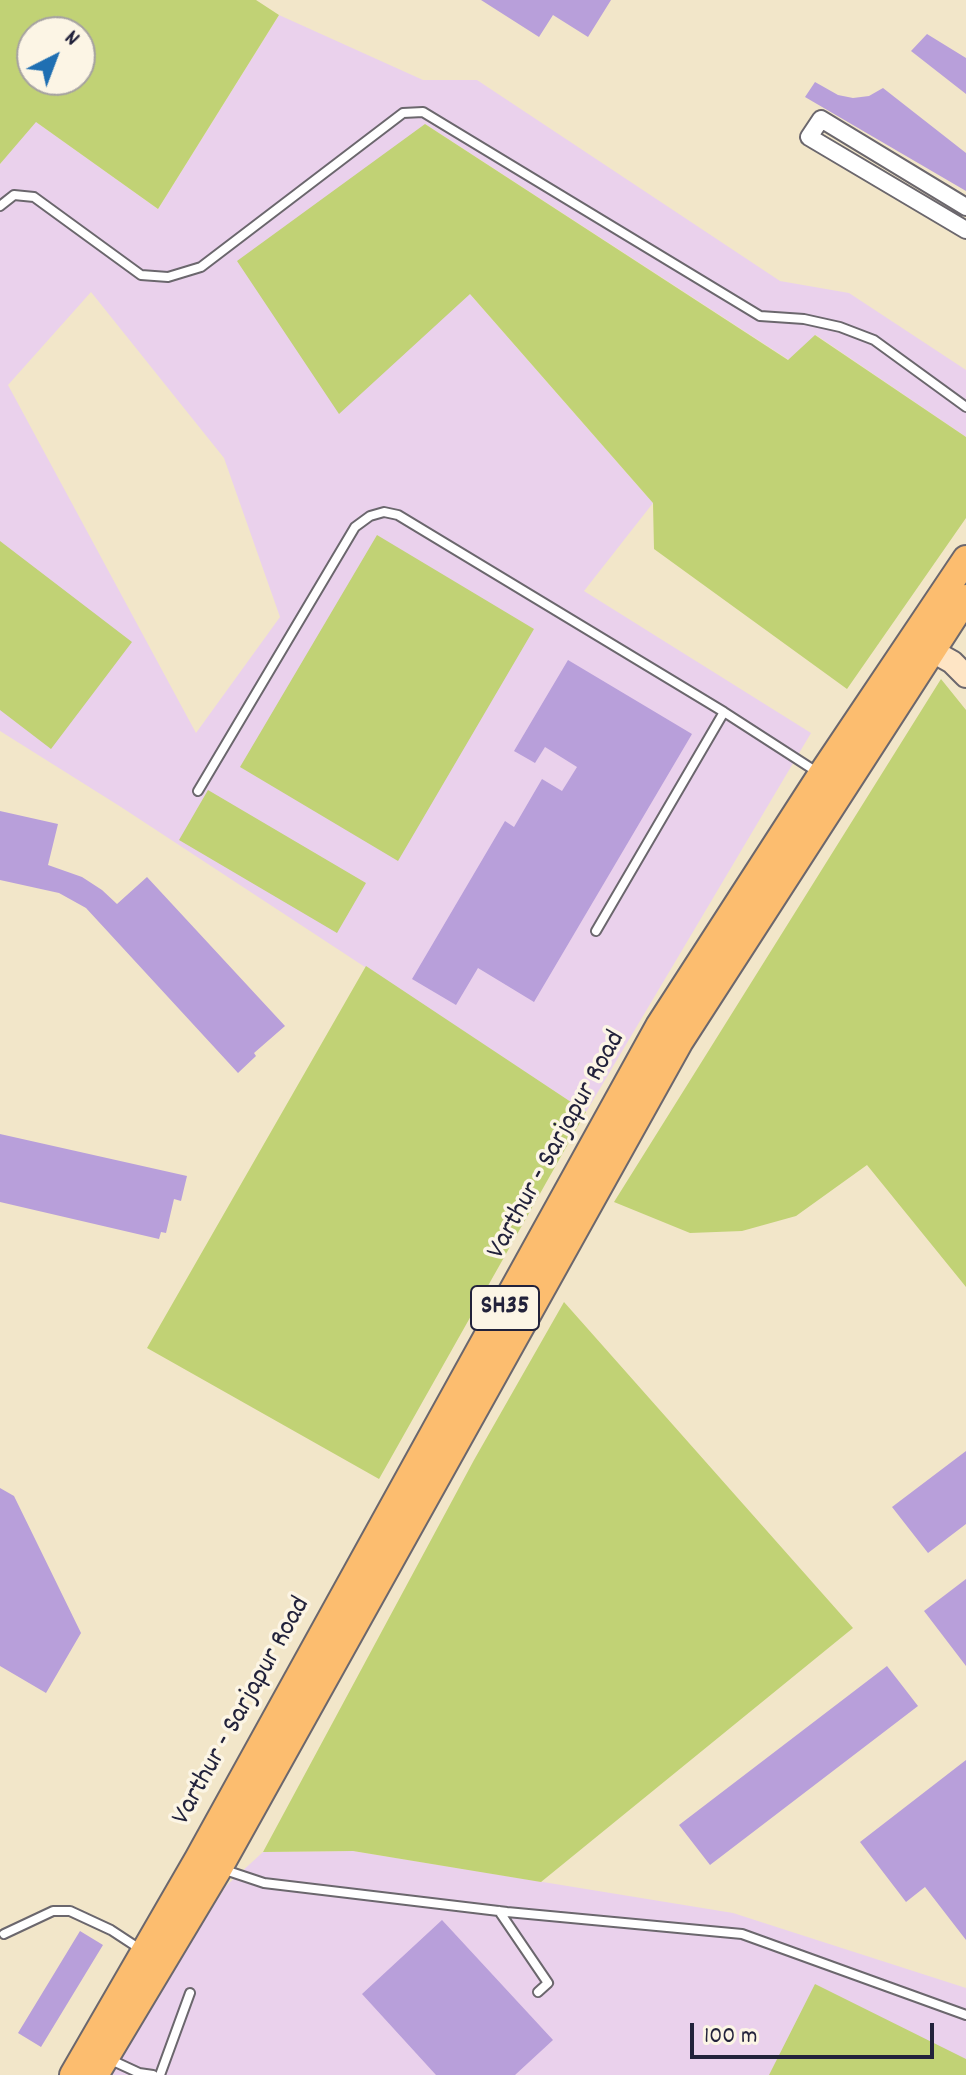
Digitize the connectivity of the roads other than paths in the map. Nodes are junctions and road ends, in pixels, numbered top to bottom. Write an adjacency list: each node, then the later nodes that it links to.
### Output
1 (0, 206): 4 (lane)
2 (966, 207): 3 (street)
3 (966, 230)
4 (966, 407)
5 (966, 559): 7 (main road, Varthur - Sarjapur Road / SH35)
6 (966, 598): 7 (main road, Varthur - Sarjapur Road / SH35)
7 (923, 645): 8 (street); 10 (main road, Varthur - Sarjapur Road / SH35); 13 (main road, Varthur - Sarjapur Road / SH35)
8 (966, 676)
9 (724, 712): 10 (lane); 11 (lane); 12 (lane)
10 (821, 775): 16 (main road, Varthur - Sarjapur Road / SH35)
11 (198, 791)
12 (596, 931)
13 (219, 1868): 14 (lane); 20 (main road, Varthur - Sarjapur Road / SH35)
14 (499, 1911): 17 (lane); 19 (lane)
15 (4, 1934): 16 (lane)
16 (144, 1952): 20 (main road, Varthur - Sarjapur Road / SH35)
17 (538, 1992)
18 (190, 1993): 23 (lane)
19 (966, 2015)
20 (97, 2060): 21 (main road, Varthur - Sarjapur Road / SH35); 22 (lane)
21 (73, 2075)
22 (153, 2075)
23 (160, 2075)

